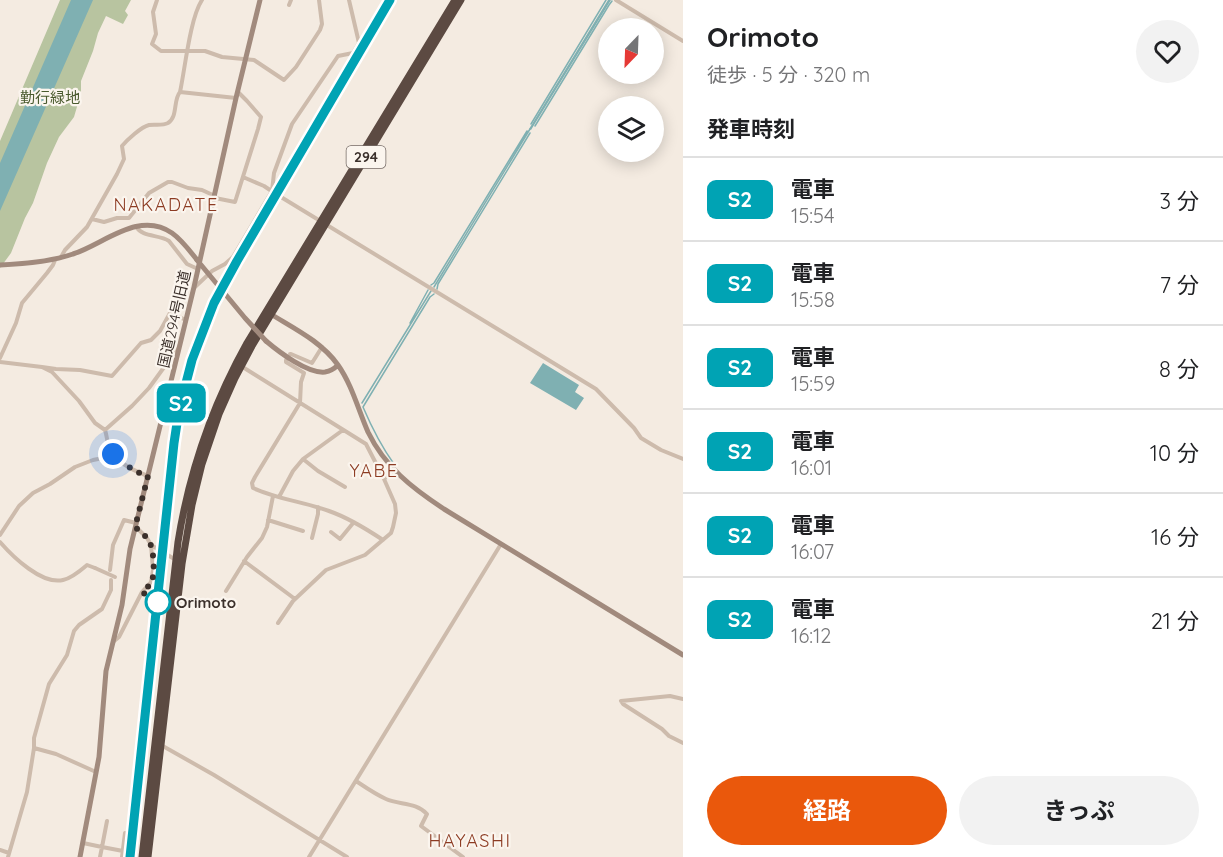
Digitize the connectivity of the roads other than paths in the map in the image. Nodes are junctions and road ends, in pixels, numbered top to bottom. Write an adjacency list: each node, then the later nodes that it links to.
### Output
1 (156, 0): 10 (street)
2 (202, 0): 10 (street)
3 (260, 0): 11 (street, 国道294号旧道)
4 (319, 0): 11 (street)
5 (349, 0): 15 (street)
6 (455, 0): 18 (highway, 294)
7 (461, 0): 18 (highway, 294)
8 (616, 0): 9 (street)
9 (683, 41)
10 (188, 51): 11 (street); 12 (street)
11 (246, 60): 13 (street, 国道294号旧道)
12 (180, 92): 13 (street); 17 (street)
13 (237, 95): 14 (street); 16 (street, 国道294号旧道)
14 (243, 177): 15 (street); 16 (street)
15 (272, 191): 18 (street); 23 (street)
16 (215, 197): 17 (street); 22 (street, 国道294号旧道)
17 (92, 219): 20 (street)
18 (323, 223): 24 (highway, 294); 39 (street)
19 (136, 226): 20 (street); 22 (street); 31 (street, bridge)
20 (58, 259): 21 (street); 29 (street)
21 (0, 265)
22 (198, 270): 23 (street, 国道294号旧道)
23 (194, 287): 25 (street, 国道294号旧道)
24 (268, 313): 27 (street); 32 (highway, 294); 59 (highway, 294)
25 (186, 320): 26 (street, 国道294号旧道); 33 (street)
26 (180, 345): 35 (street); 41 (street, 国道294号旧道)
27 (322, 347): 28 (street); 31 (street)
28 (290, 354)
29 (0, 360): 33 (street)
30 (286, 360): 34 (street)
31 (338, 365): 40 (street)
32 (241, 366): 34 (street); 59 (highway, 294)
33 (42, 367): 35 (street)
34 (300, 403): 36 (street); 44 (street)
35 (105, 430): 37 (street)
36 (343, 430): 38 (street); 42 (street)
37 (113, 454): 41 (street); 52 (street)
38 (303, 459): 43 (street); 45 (street)
39 (683, 459)
40 (394, 470): 42 (street); 56 (street)
41 (148, 476): 49 (street, 国道294号旧道)
42 (384, 479): 54 (street)
43 (345, 488)
44 (273, 496): 45 (street); 47 (street)
45 (279, 497): 46 (street)
46 (318, 507): 48 (street); 53 (street)
47 (268, 520): 50 (street); 58 (street)
48 (354, 522): 51 (street); 54 (street)
49 (136, 525): 57 (street); 60 (street); 62 (street, 国道294号旧道)
50 (303, 531)
51 (332, 532)
52 (0, 535)
53 (312, 538)
54 (382, 540): 64 (street)
55 (0, 542): 61 (street, bridge)
56 (502, 543): 67 (street); 73 (street)
57 (151, 545): 59 (street); 66 (street)
58 (244, 561): 63 (street); 64 (street)
59 (179, 562): 70 (highway, 294); 85 (highway, 294)
60 (110, 570)
61 (113, 579): 62 (street); 71 (street)
62 (126, 582): 66 (street, 国道294号旧道)
63 (226, 591)
64 (295, 599): 65 (street)
65 (278, 622)
66 (113, 642): 72 (street, 国道294号旧道)
67 (683, 655)
68 (683, 699): 69 (street)
69 (683, 743)
70 (161, 744): 76 (street); 86 (highway, 294)
71 (34, 748): 72 (street); 81 (street)
72 (96, 772): 77 (street, 国道294号旧道)
73 (356, 781): 76 (street); 89 (street)
74 (107, 821): 78 (street)
75 (125, 833): 80 (street)
76 (320, 840): 87 (street); 88 (street)
77 (83, 843): 78 (street); 82 (street, 国道294号旧道)
78 (102, 846): 80 (street); 83 (street)
79 (0, 850): 81 (street)
80 (123, 850): 84 (street)
81 (8, 855)
82 (80, 857)
83 (100, 857)
84 (122, 857)
85 (142, 857)
86 (148, 857)
87 (309, 857)
88 (347, 857)
89 (463, 857)

